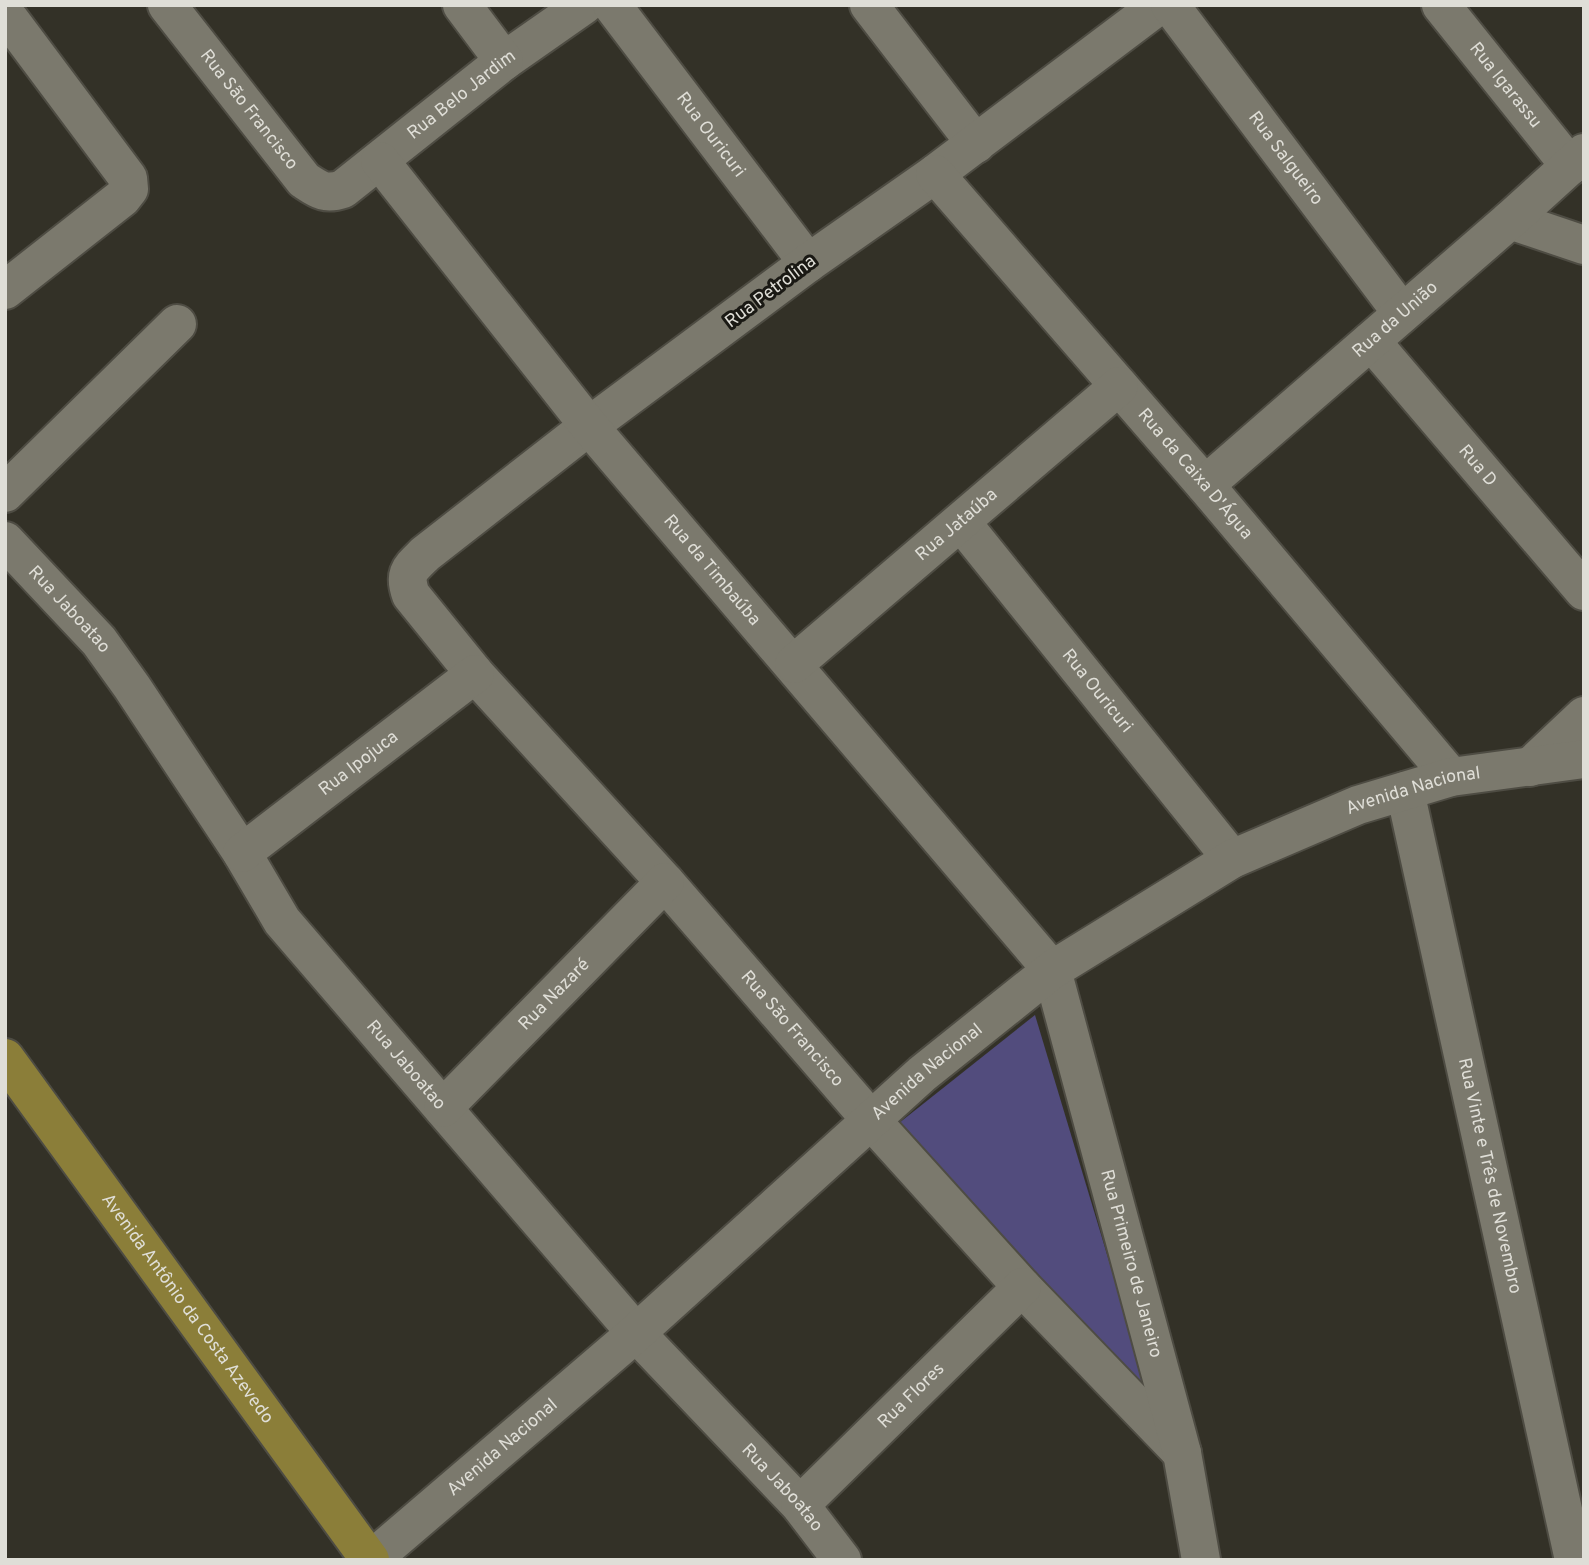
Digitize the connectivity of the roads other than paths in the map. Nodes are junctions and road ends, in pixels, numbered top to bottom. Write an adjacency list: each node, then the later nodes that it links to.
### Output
1 (167, 5): 15 (street, Rua São Francisco)
2 (462, 5): 10 (street)
3 (584, 5): 10 (street, Rua Belo Jardim)
4 (612, 5): 18 (street, Rua Ouricuri)
5 (869, 5): 11 (street)
6 (1159, 5): 11 (street, Rua Petrolina)
7 (1170, 5): 20 (street, Rua Salgueiro)
8 (1441, 5): 12 (street, Rua Igarassu)
9 (14, 16): 19 (street)
10 (503, 61): 13 (street, Rua Belo Jardim)
11 (976, 144): 14 (street, Rua Petrolina)
12 (1577, 159): 16 (street, Rua da União)
13 (380, 162): 15 (street, Rua Belo Jardim); 24 (street, Rua da Timbaúba)
14 (935, 174): 18 (street, Rua Petrolina); 23 (street, Rua da Caixa D'Água)
15 (344, 189)
16 (1510, 220): 17 (street); 20 (street, Rua da União)
17 (1584, 245)
18 (808, 263): 24 (street, Rua Petrolina)
19 (5, 290)
20 (1402, 313): 22 (street, Rua da União)
21 (177, 324): 26 (street)
22 (1371, 341): 25 (street, Rua da União); 29 (street, Rua D)
23 (1119, 386): 25 (street, Rua da Caixa D'Água); 27 (street, Rua Jataúba)
24 (589, 426): 30 (street, Rua Petrolina); 31 (street, Rua da Timbaúba)
25 (1205, 485): 36 (street, Rua da Caixa D'Água)
26 (5, 493)
27 (961, 522): 31 (street, Rua Jataúba); 39 (street, Rua Ouricuri)
28 (5, 541): 38 (street, Rua Jaboatao)
29 (1584, 592)
30 (411, 595): 32 (street, Rua São Francisco)
31 (794, 664): 41 (street, Rua da Timbaúba)
32 (475, 674): 38 (street, Rua Ipojuca); 40 (street, Rua São Francisco)
33 (1584, 716): 35 (street)
34 (1584, 759): 35 (street, Avenida Nacional)
35 (1530, 767): 36 (street, Avenida Nacional)
36 (1451, 777): 37 (street, Avenida Nacional)
37 (1405, 791): 39 (street, Avenida Nacional); 52 (street, Rua Vinte e Três de Novembro)
38 (242, 853): 43 (street, Rua Jaboatao)
39 (1232, 859): 41 (street, Avenida Nacional)
40 (665, 881): 43 (street, Rua Nazaré); 44 (street, Rua São Francisco)
41 (1052, 970): 44 (street, Avenida Nacional); 47 (street, Rua Primeiro de Janeiro)
42 (5, 1058): 49 (main road, Avenida Antônio da Costa Azevedo)
43 (443, 1108): 46 (street, Rua Jaboatao)
44 (871, 1120): 45 (street, Rua São Francisco); 46 (street, Avenida Nacional)
45 (1022, 1287): 47 (street, Rua São Francisco); 48 (street, Rua Flores)
46 (636, 1333): 48 (street, Rua Jaboatao); 49 (street, Avenida Nacional)
47 (1182, 1453): 51 (street, Rua Primeiro de Janeiro)
48 (800, 1505): 50 (street, Rua Jaboatao)
49 (370, 1560)
50 (842, 1560)
51 (1202, 1560)
52 (1574, 1560)

